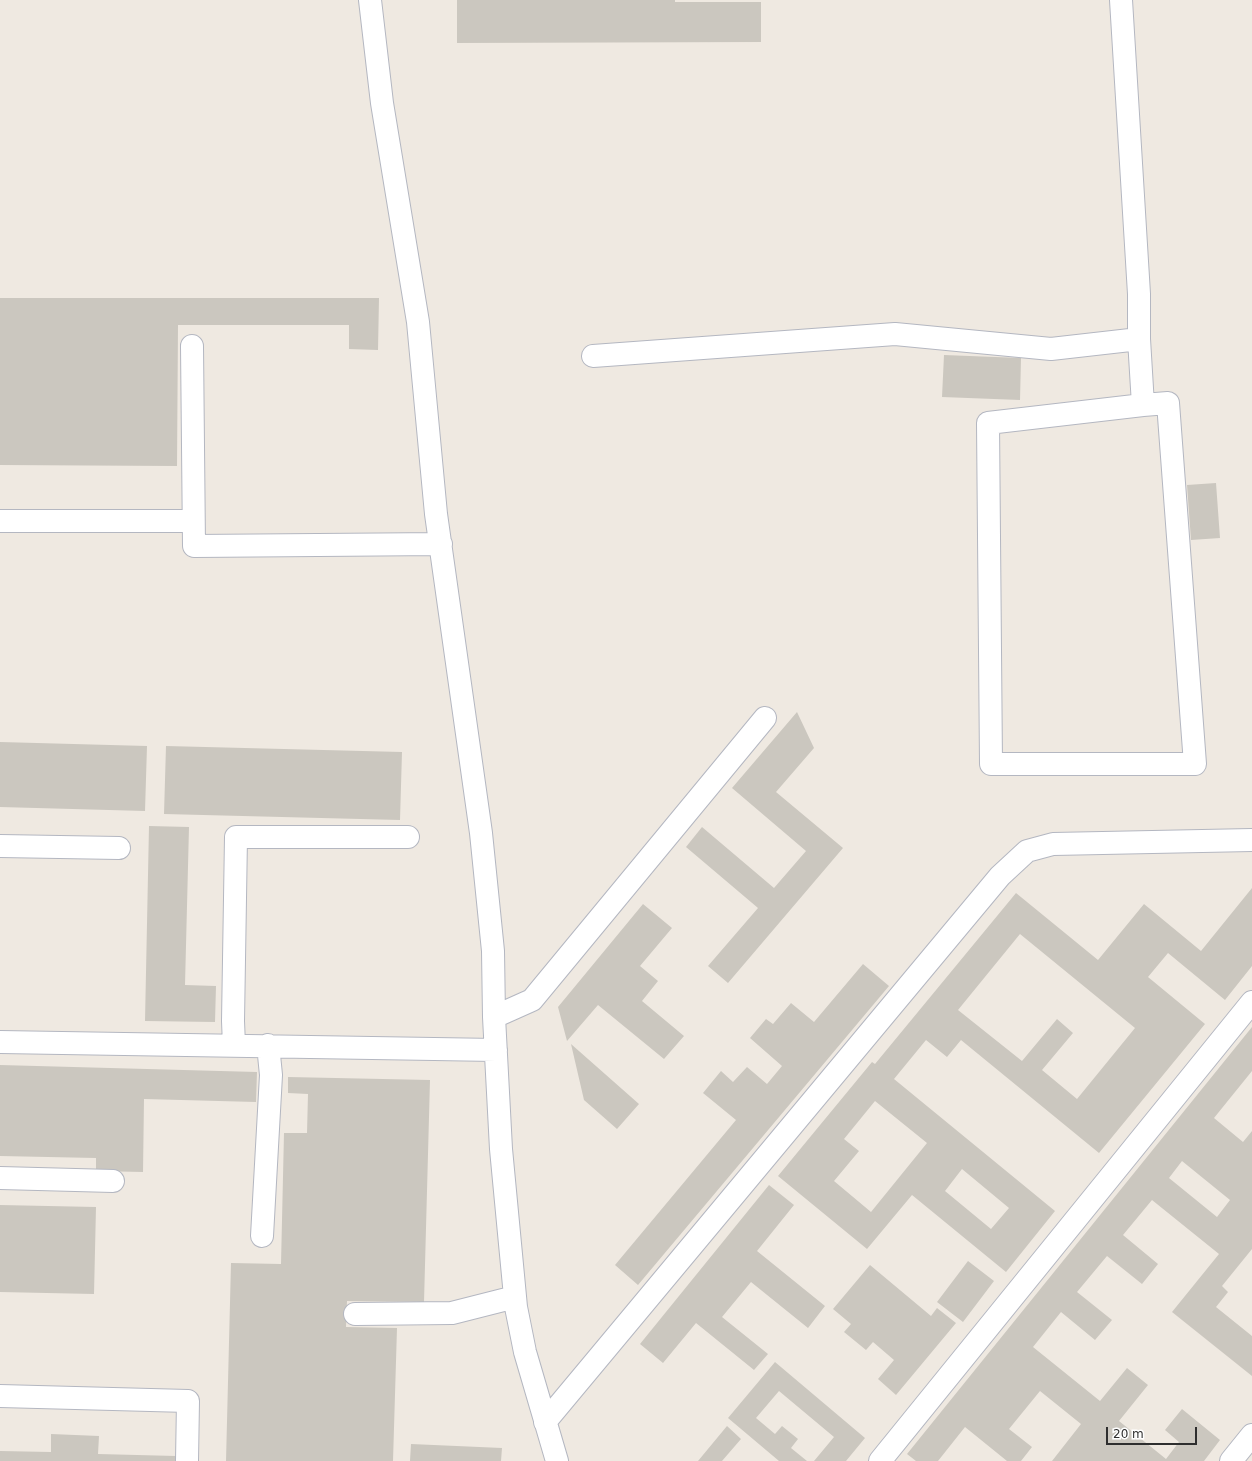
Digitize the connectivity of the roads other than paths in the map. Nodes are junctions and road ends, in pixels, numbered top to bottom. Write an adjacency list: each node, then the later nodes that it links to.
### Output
1 (370, 0): 9 (lane)
2 (1121, 0): 3 (lane)
3 (1139, 339): 5 (lane); 6 (lane)
4 (192, 346): 8 (lane)
5 (593, 356)
6 (1144, 405): 6 (lane)
7 (0, 521): 8 (lane)
8 (194, 521): 9 (lane)
9 (441, 544): 16 (lane)
10 (765, 718): 16 (lane)
11 (408, 837): 18 (lane)
12 (1252, 840): 27 (lane)
13 (0, 846): 14 (lane)
14 (119, 848)
15 (1252, 1002): 31 (lane)
16 (494, 1017): 20 (lane)
17 (0, 1042): 18 (lane)
18 (234, 1045): 19 (lane)
19 (268, 1046): 20 (lane); 23 (lane)
20 (496, 1050): 24 (lane)
21 (0, 1178): 22 (lane)
22 (114, 1181)
23 (262, 1236)
24 (515, 1297): 25 (lane); 27 (lane)
25 (355, 1314)
26 (0, 1396): 29 (lane)
27 (545, 1422): 30 (lane)
28 (1252, 1435): 32 (lane)
29 (187, 1461)
30 (556, 1461)
31 (880, 1461)
32 (1231, 1461)

